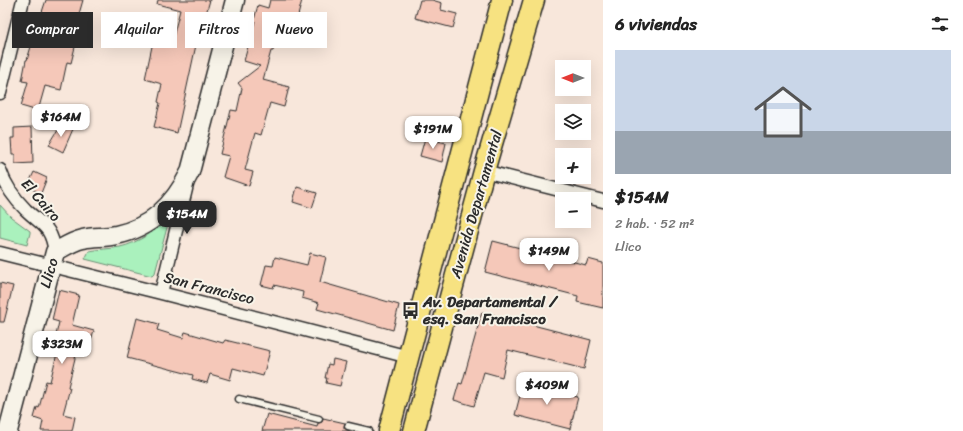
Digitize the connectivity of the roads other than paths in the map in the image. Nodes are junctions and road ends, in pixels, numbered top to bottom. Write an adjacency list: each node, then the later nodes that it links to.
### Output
1 (23, 0): 5 (street)
2 (235, 0): 8 (street, Llico)
3 (502, 0): 13 (main road, Avenida Departamental)
4 (534, 0): 7 (main road, Avenida Departamental)
5 (0, 93)
6 (0, 170): 11 (street, El Cairo)
7 (484, 171): 9 (street); 20 (main road, Avenida Departamental)
8 (190, 172): 11 (street, Llico); 12 (street, Llico)
9 (603, 200)
10 (0, 253): 11 (street, San Francisco)
11 (53, 258): 12 (street, San Francisco); 17 (street, Llico)
12 (161, 292): 13 (street, San Francisco)
13 (409, 357): 19 (main road, Avenida Departamental)
14 (239, 399): 15 (lane)
15 (319, 419)
16 (348, 426): 18 (lane)
17 (8, 431)
18 (369, 431)
19 (389, 431)
20 (414, 431)

